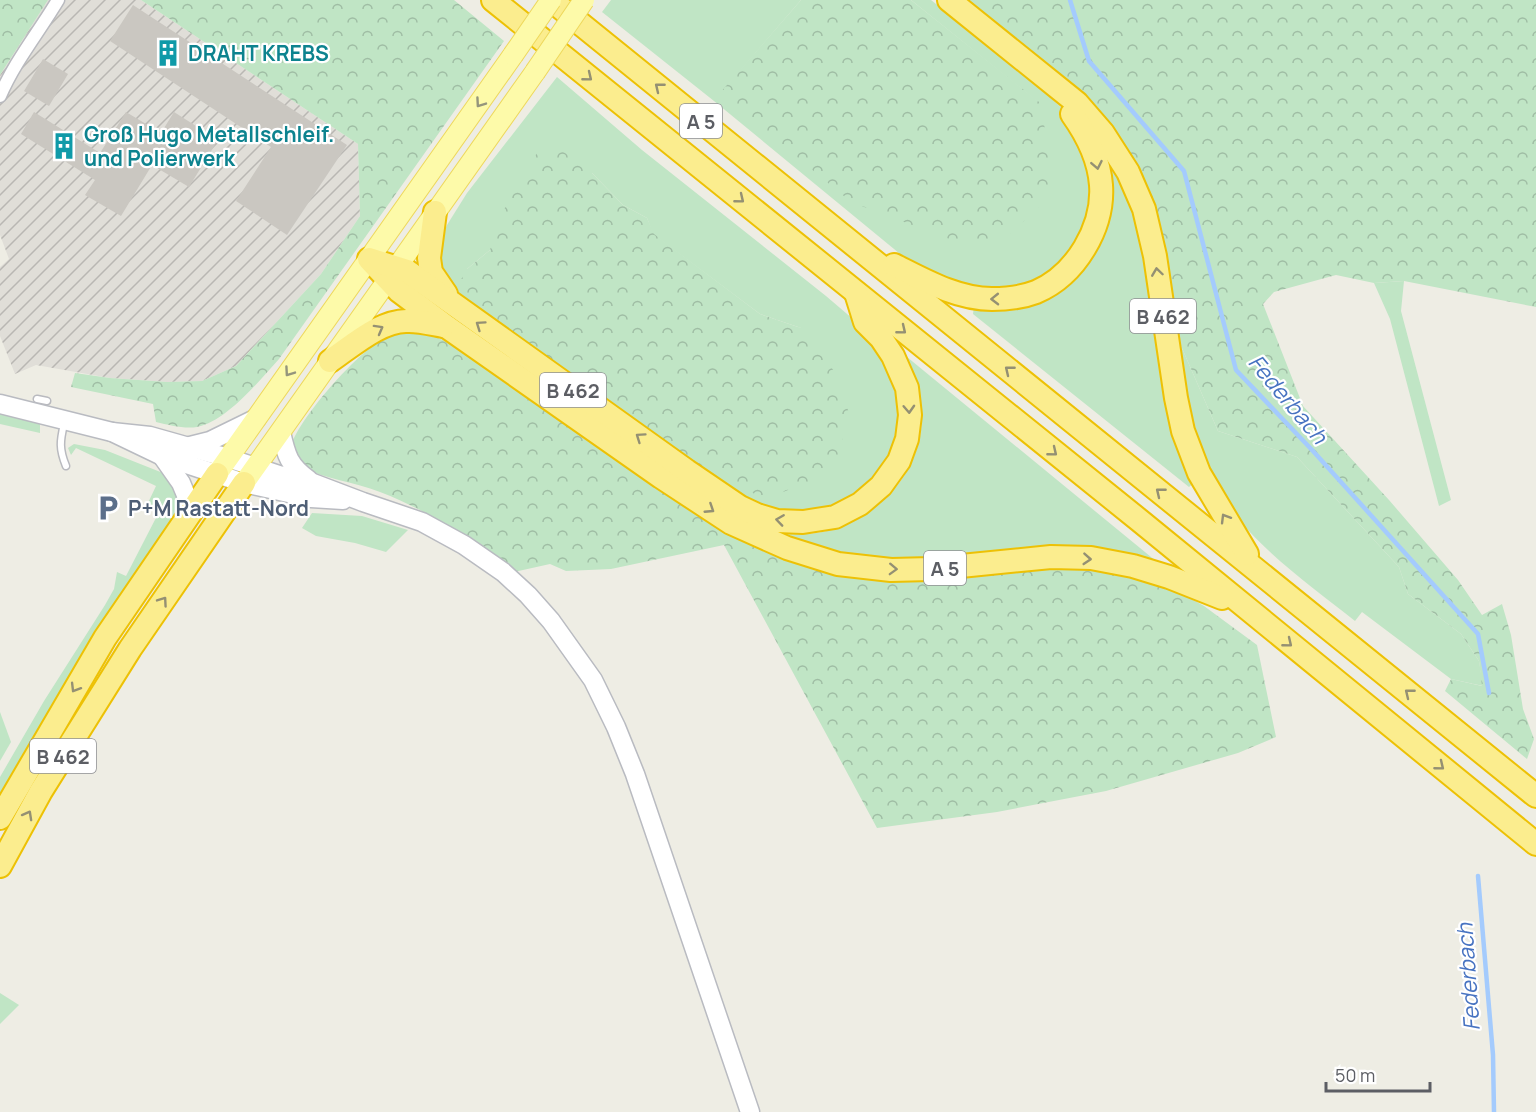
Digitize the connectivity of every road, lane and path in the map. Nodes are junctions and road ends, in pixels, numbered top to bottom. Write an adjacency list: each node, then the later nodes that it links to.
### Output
1 (58, 0): 7 (street)
2 (493, 0): 12 (highway, A 5, one-way to 12)
3 (551, 0): 9 (highway, A 5, one-way to 3); 10 (main road, B 462, one-way to 10, bridge)
4 (584, 0): 8 (main road, B 462, bridge)
5 (949, 0): 6 (highway)
6 (1029, 65): 9 (highway, A 5, one-way to 9); 30 (highway, B 462, one-way to 6)
7 (0, 96)
8 (435, 212): 11 (main road, B 462); 13 (highway, B 462)
9 (851, 243): 30 (highway, A 5, one-way to 9)
10 (369, 259): 11 (highway); 18 (main road, B 462, one-way to 18)
11 (392, 273): 13 (highway, A 5); 14 (main road, B 462)
12 (856, 293): 13 (highway, B 462, one-way to 13); 31 (highway, A 5, one-way to 31)
13 (453, 318): 14 (highway, A 5, one-way to 13); 31 (highway, A 5, one-way to 31)
14 (330, 361): 21 (main road, B 462)
15 (37, 399): 16 (lane)
16 (47, 401)
17 (0, 404): 19 (street)
18 (256, 418): 22 (street); 25 (main road, B 462)
19 (65, 420): 20 (street); 24 (lane)
20 (112, 432): 22 (street); 23 (street)
21 (280, 432): 26 (main road, B 462); 27 (street)
22 (189, 447): 25 (street)
23 (162, 456): 25 (street); 29 (street)
24 (66, 466)
25 (222, 466): 26 (street); 29 (highway, B 462)
26 (249, 475): 27 (street); 28 (street); 35 (highway, B 462, one-way to 26)
27 (313, 483): 28 (street)
28 (363, 502): 36 (street)
29 (187, 518): 33 (highway, B 462, one-way to 33)
30 (1255, 568): 32 (highway, A 5, one-way to 30)
31 (1243, 606): 34 (highway, A 5, one-way to 34)
32 (1536, 796)
33 (0, 818)
34 (1536, 844)
35 (0, 866)
36 (750, 1112)

